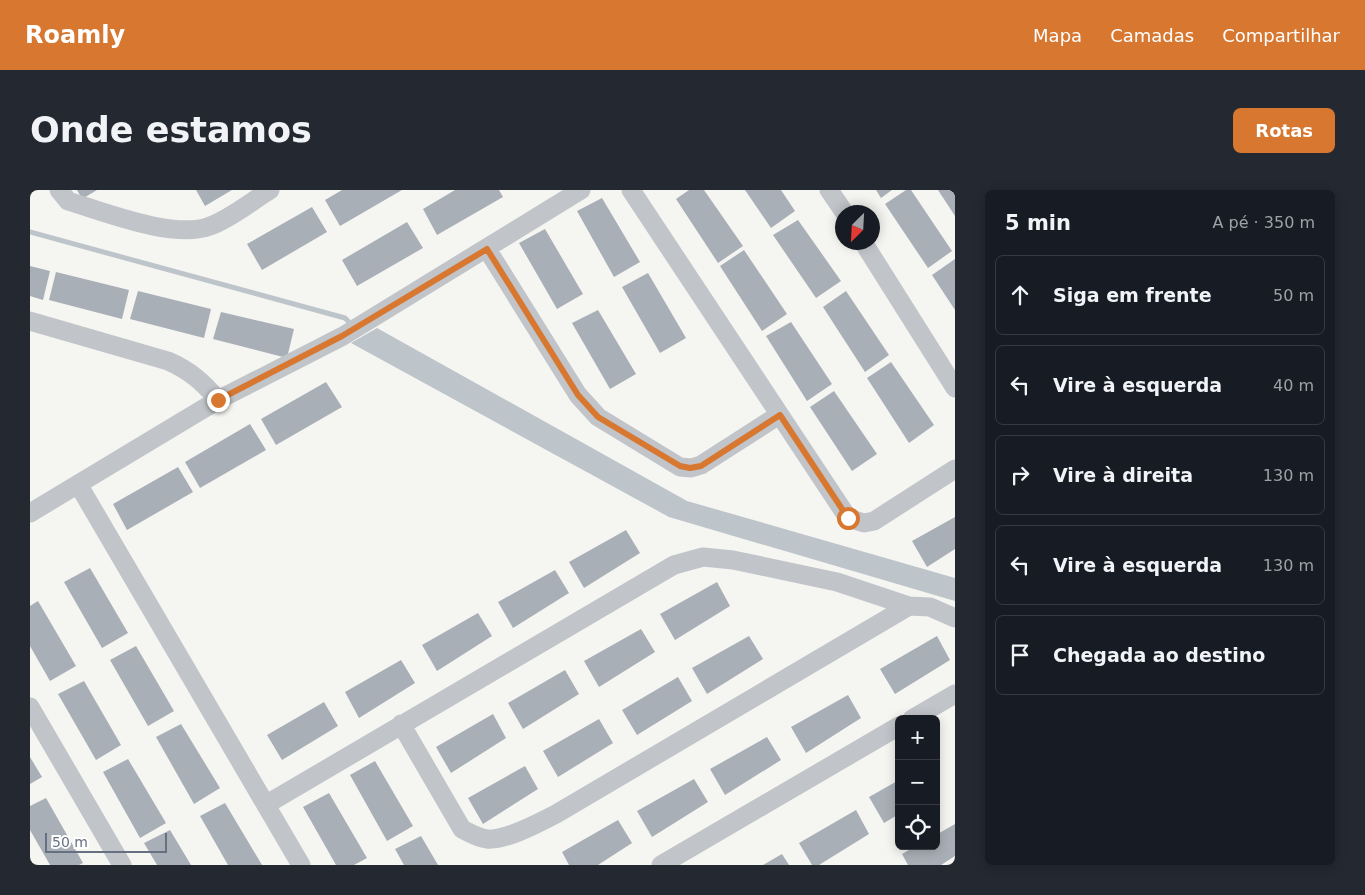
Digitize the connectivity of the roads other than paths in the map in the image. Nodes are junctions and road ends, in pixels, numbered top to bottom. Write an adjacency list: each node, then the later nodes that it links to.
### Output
1 (59, 190): 2 (street)
2 (270, 190)
3 (581, 190): 7 (street)
4 (631, 190): 12 (street)
5 (829, 190): 6 (street)
6 (839, 205)
7 (487, 249): 11 (street); 12 (street)
8 (868, 250): 10 (street)
9 (33, 324): 11 (street)
10 (955, 388)
11 (218, 400): 14 (street)
12 (780, 415): 13 (street)
13 (955, 469)
14 (78, 484): 15 (street); 23 (street)
15 (30, 513)
16 (909, 606): 17 (street); 21 (street); 21 (street)
17 (955, 618)
18 (955, 694): 20 (street)
19 (30, 707): 24 (street)
20 (919, 715)
21 (401, 724): 23 (street)
22 (895, 728): 26 (street)
23 (267, 804): 25 (street)
24 (122, 865)
25 (301, 865)
26 (661, 865)

